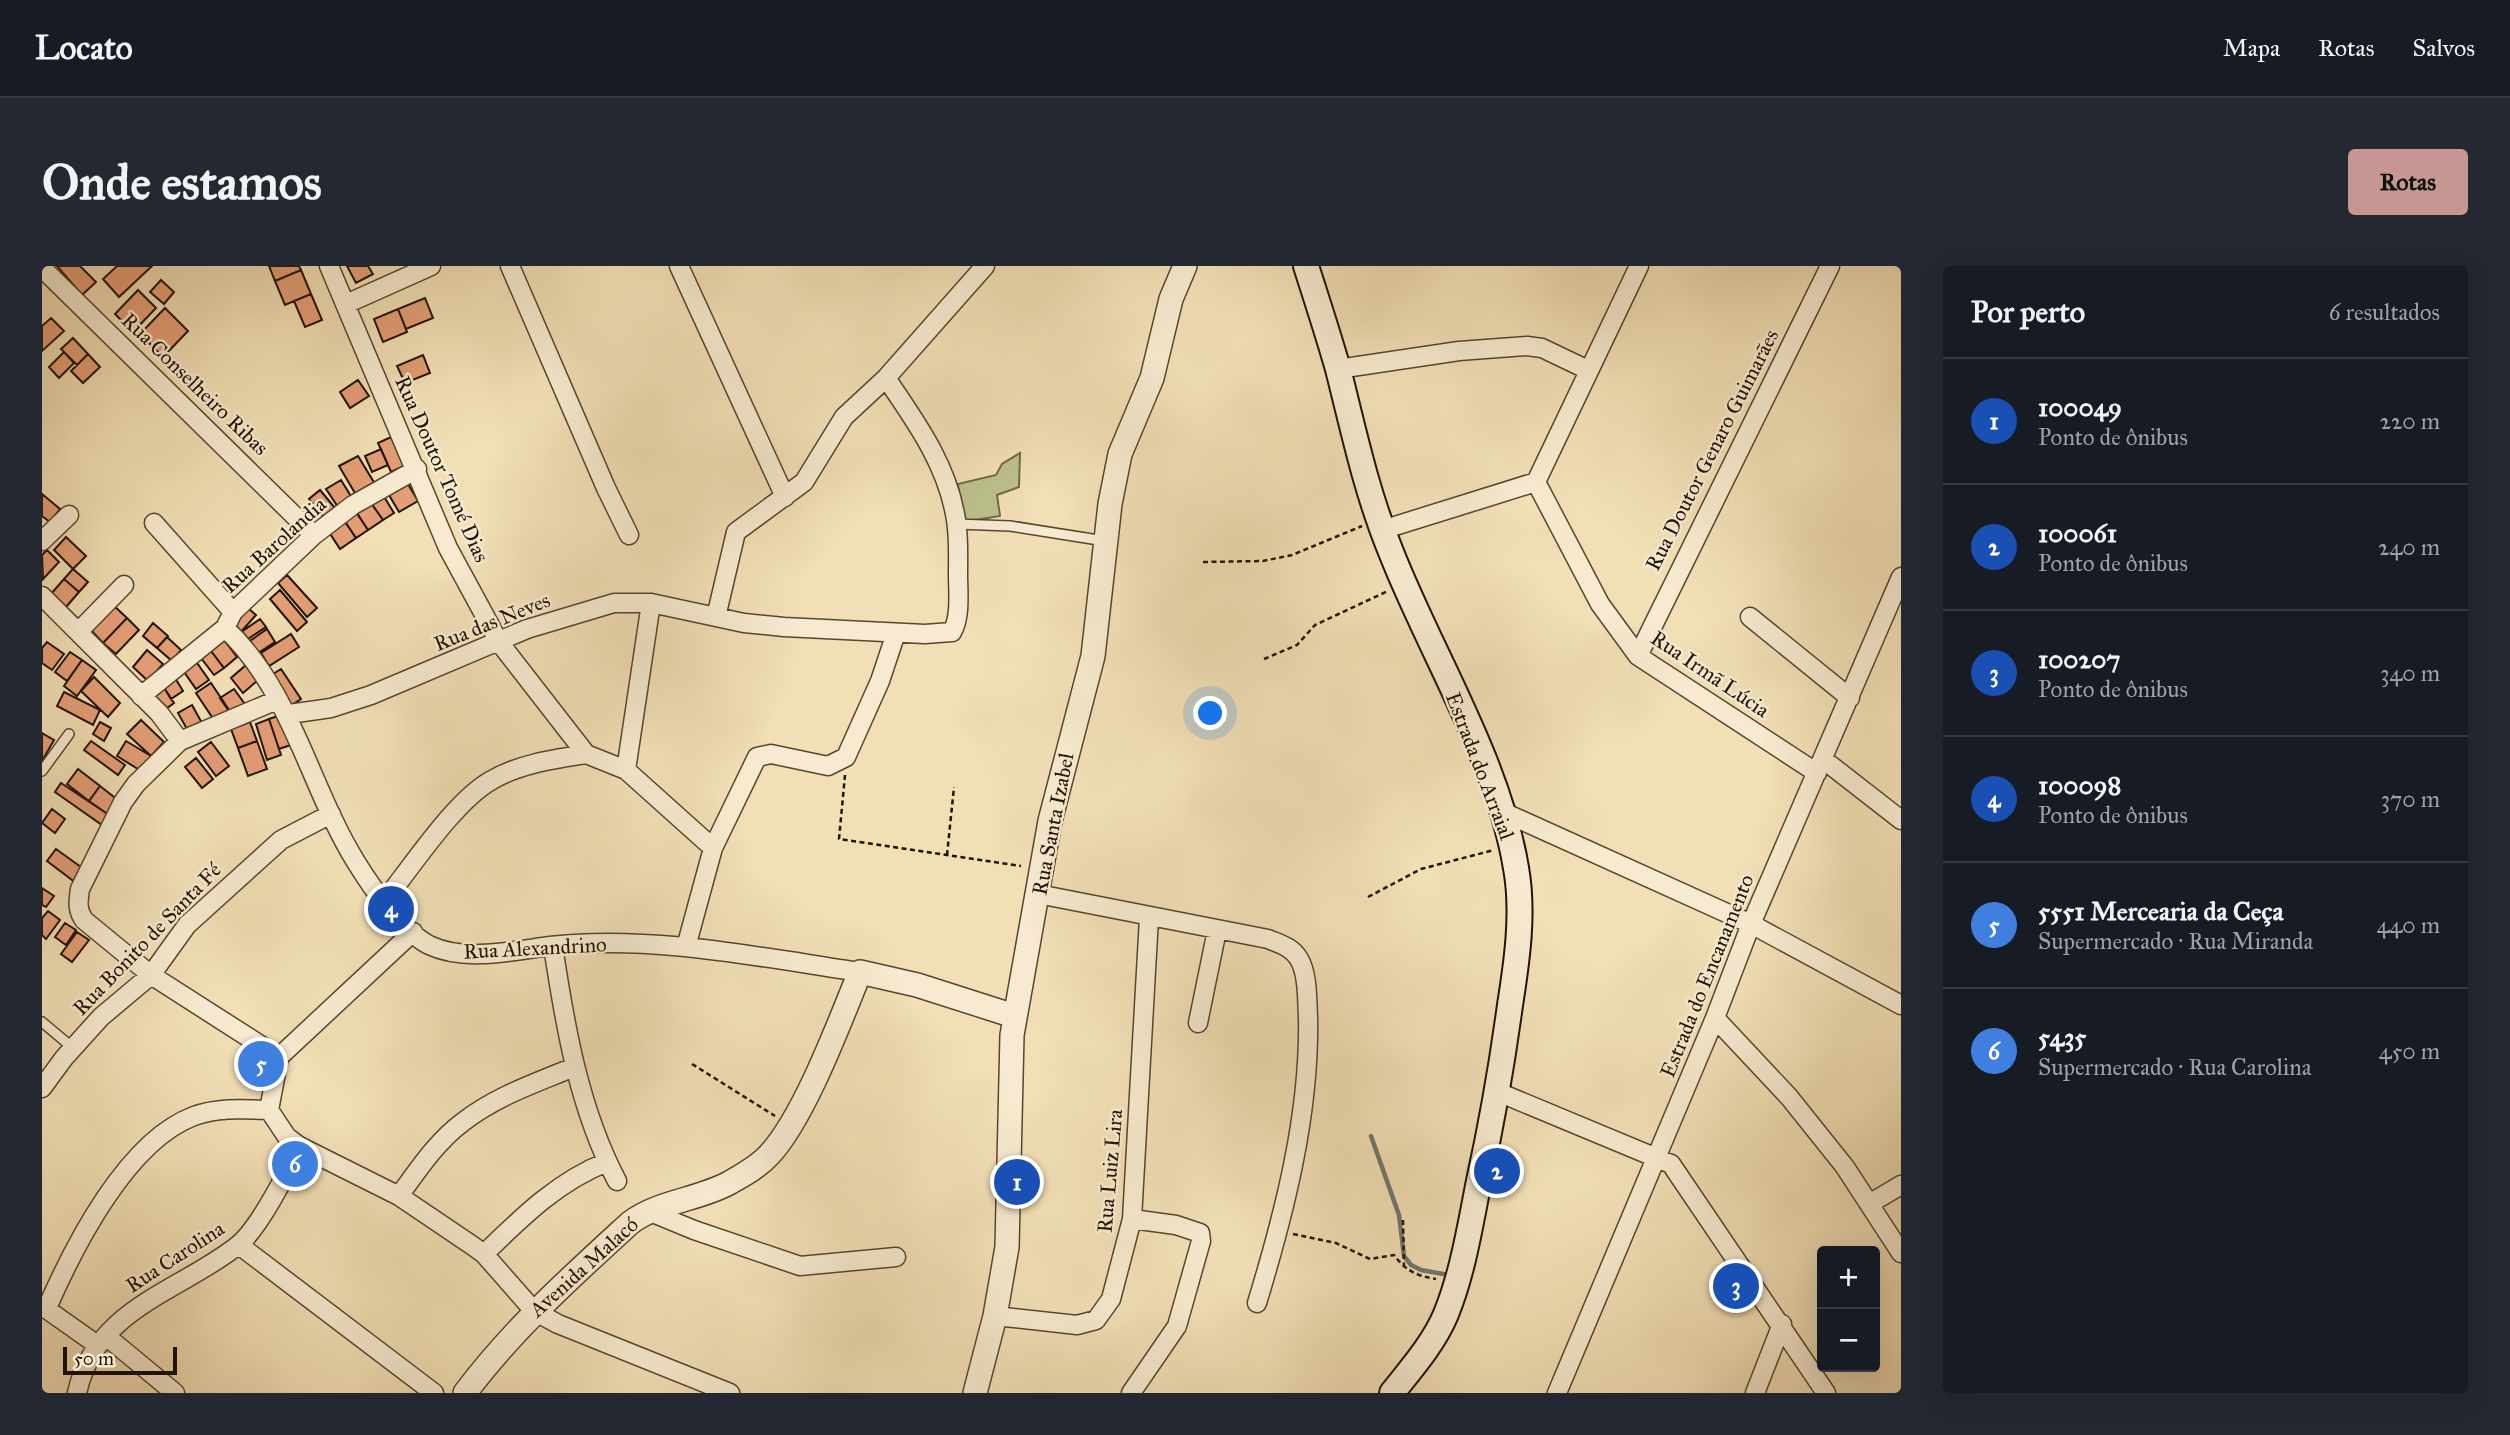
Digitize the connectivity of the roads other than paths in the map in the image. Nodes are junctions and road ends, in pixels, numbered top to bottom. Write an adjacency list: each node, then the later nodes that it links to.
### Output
1 (330, 266): 11 (street, Rua Doutor Tomé Dias)
2 (431, 266): 11 (street)
3 (510, 266): 23 (street)
4 (678, 266): 17 (street)
5 (985, 266): 14 (street)
6 (1185, 266): 25 (street, Rua Santa Izabel)
7 (1306, 266): 12 (main road, Estrada do Arraial)
8 (1639, 266): 13 (street)
9 (1830, 266): 36 (street, Rua Doutor Genaro Guimarães)
10 (42, 268): 22 (street, Rua Conselheiro Ribas)
11 (346, 304): 15 (street, Rua Doutor Tomé Dias)
12 (1338, 369): 13 (street); 21 (main road, Estrada do Arraial)
13 (1588, 370): 16 (street)
14 (886, 378): 17 (street); 20 (street)
15 (417, 469): 22 (street, Rua Barolandia); 35 (street, Rua Doutor Tomé Dias)
16 (1536, 482): 21 (street); 36 (street, Rua Irmã Lúcia)
17 (785, 497): 30 (street)
18 (69, 515): 24 (street)
19 (154, 523): 32 (street, Rua Alexandrino)
20 (957, 524): 25 (lane); 34 (street, Rua das Neves)
21 (1380, 525): 46 (main road, Estrada do Arraial)
22 (314, 535): 32 (street, Rua Barolandia)
23 (629, 535)
24 (42, 541)
25 (1106, 541): 50 (street, Rua Santa Izabel)
26 (1901, 577): 38 (street, Estrada do Encanamento)
27 (124, 584): 33 (street)
28 (42, 596): 33 (street)
29 (651, 603): 30 (street, Rua das Neves); 35 (street, Rua das Neves); 44 (street)
30 (716, 617): 34 (street, Rua das Neves)
31 (1750, 617): 38 (street)
32 (229, 620): 37 (street, Rua Barolandia); 39 (street, Rua Alexandrino)
33 (78, 632): 37 (street)
34 (896, 633): 49 (street)
35 (499, 642): 39 (street, Rua das Neves); 42 (street, Rua Doutor Tomé Dias)
36 (1638, 656): 43 (street, Rua Irmã Lúcia)
37 (141, 696): 41 (street)
38 (1850, 698): 43 (street, Estrada do Encanamento)
39 (283, 707): 41 (street, Rua das Neves); 47 (street, Rua Alexandrino)
40 (69, 734): 45 (lane)
41 (180, 741): 59 (street, Rua das Neves)
42 (586, 754): 44 (street); 51 (street)
43 (1821, 767): 48 (street, Rua Irmã Lúcia); 53 (street, Estrada do Encanamento)
44 (626, 770): 49 (street)
45 (42, 771)
46 (1501, 811): 53 (street); 69 (main road, Estrada do Arraial)
47 (331, 814): 51 (street, Rua Alexandrino); 59 (street, Rua Bonito de Santa Fé)
48 (1901, 820)
49 (713, 848): 57 (street)
50 (1038, 894): 52 (street); 61 (street, Rua Santa Izabel)
51 (384, 901): 55 (street, Rua Alexandrino)
52 (1149, 918): 54 (street); 79 (street, Rua Luiz Lira)
53 (1751, 925): 60 (street); 62 (street, Estrada do Encanamento)
54 (1217, 930): 64 (street); 84 (street)
55 (413, 932): 56 (street, Rua Alexandrino); 66 (street)
56 (553, 946): 57 (street, Rua Alexandrino); 67 (street)
57 (686, 947): 58 (street, Rua Alexandrino)
58 (860, 972): 61 (street, Rua Alexandrino); 78 (street, Avenida Malacó)
59 (150, 975): 65 (street, Rua Bonito de Santa Fé); 66 (street)
60 (1901, 1005)
61 (1014, 1016): 87 (street, Rua Santa Izabel)
62 (1715, 1018): 72 (street, Estrada do Encanamento); 77 (street)
63 (42, 1022): 65 (lane)
64 (1198, 1023)
65 (73, 1048): 68 (street, Rua Bonito de Santa Fé)
66 (279, 1057): 70 (street)
67 (574, 1068): 73 (street); 76 (street)
68 (42, 1088)
69 (1498, 1092): 72 (street); 97 (main road, Estrada do Arraial)
70 (269, 1110): 71 (street); 85 (street)
71 (299, 1146): 76 (street); 80 (street, Rua Carolina)
72 (1657, 1157): 88 (street); 98 (street, Estrada do Encanamento)
73 (607, 1162): 74 (street); 82 (street)
74 (617, 1181)
75 (1901, 1185): 77 (street)
76 (399, 1196): 82 (street)
77 (1869, 1204): 81 (street)
78 (648, 1211): 83 (street); 86 (street, Avenida Malacó)
79 (1132, 1219): 87 (street, Rua Luiz Lira); 96 (street)
80 (239, 1245): 89 (street, Rua Carolina); 92 (street)
81 (1901, 1253)
82 (484, 1254): 86 (street)
83 (896, 1256)
84 (1257, 1303)
85 (44, 1307): 89 (street)
86 (534, 1311): 93 (street, Avenida Malacó); 94 (street)
87 (995, 1315): 95 (street, Rua Santa Izabel)
88 (1782, 1324): 99 (street); 100 (street)
89 (101, 1340): 90 (street, Rua Carolina); 91 (street)
90 (77, 1393)
91 (175, 1393)
92 (433, 1393)
93 (465, 1393)
94 (730, 1393)
95 (975, 1393)
96 (1131, 1393)
97 (1392, 1393)
98 (1557, 1393)
99 (1755, 1393)
100 (1826, 1393)

